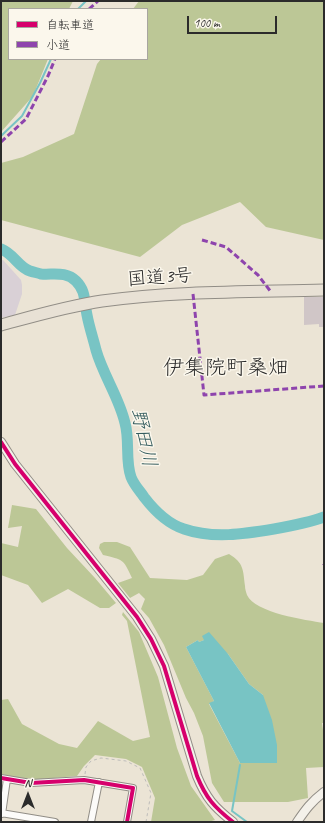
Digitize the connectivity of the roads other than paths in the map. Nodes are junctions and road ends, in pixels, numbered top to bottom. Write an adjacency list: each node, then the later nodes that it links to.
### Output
1 (324, 290): 2 (highway, 国道3号)
2 (1, 325)
3 (1, 442): 13 (street)
4 (4, 778): 5 (street); 7 (street)
5 (99, 782): 11 (street); 12 (street)
6 (324, 792): 9 (street)
7 (2, 814): 8 (street)
8 (20, 819): 10 (street)
9 (301, 820)
10 (55, 822)
11 (91, 822)
12 (127, 822)
13 (233, 822)

